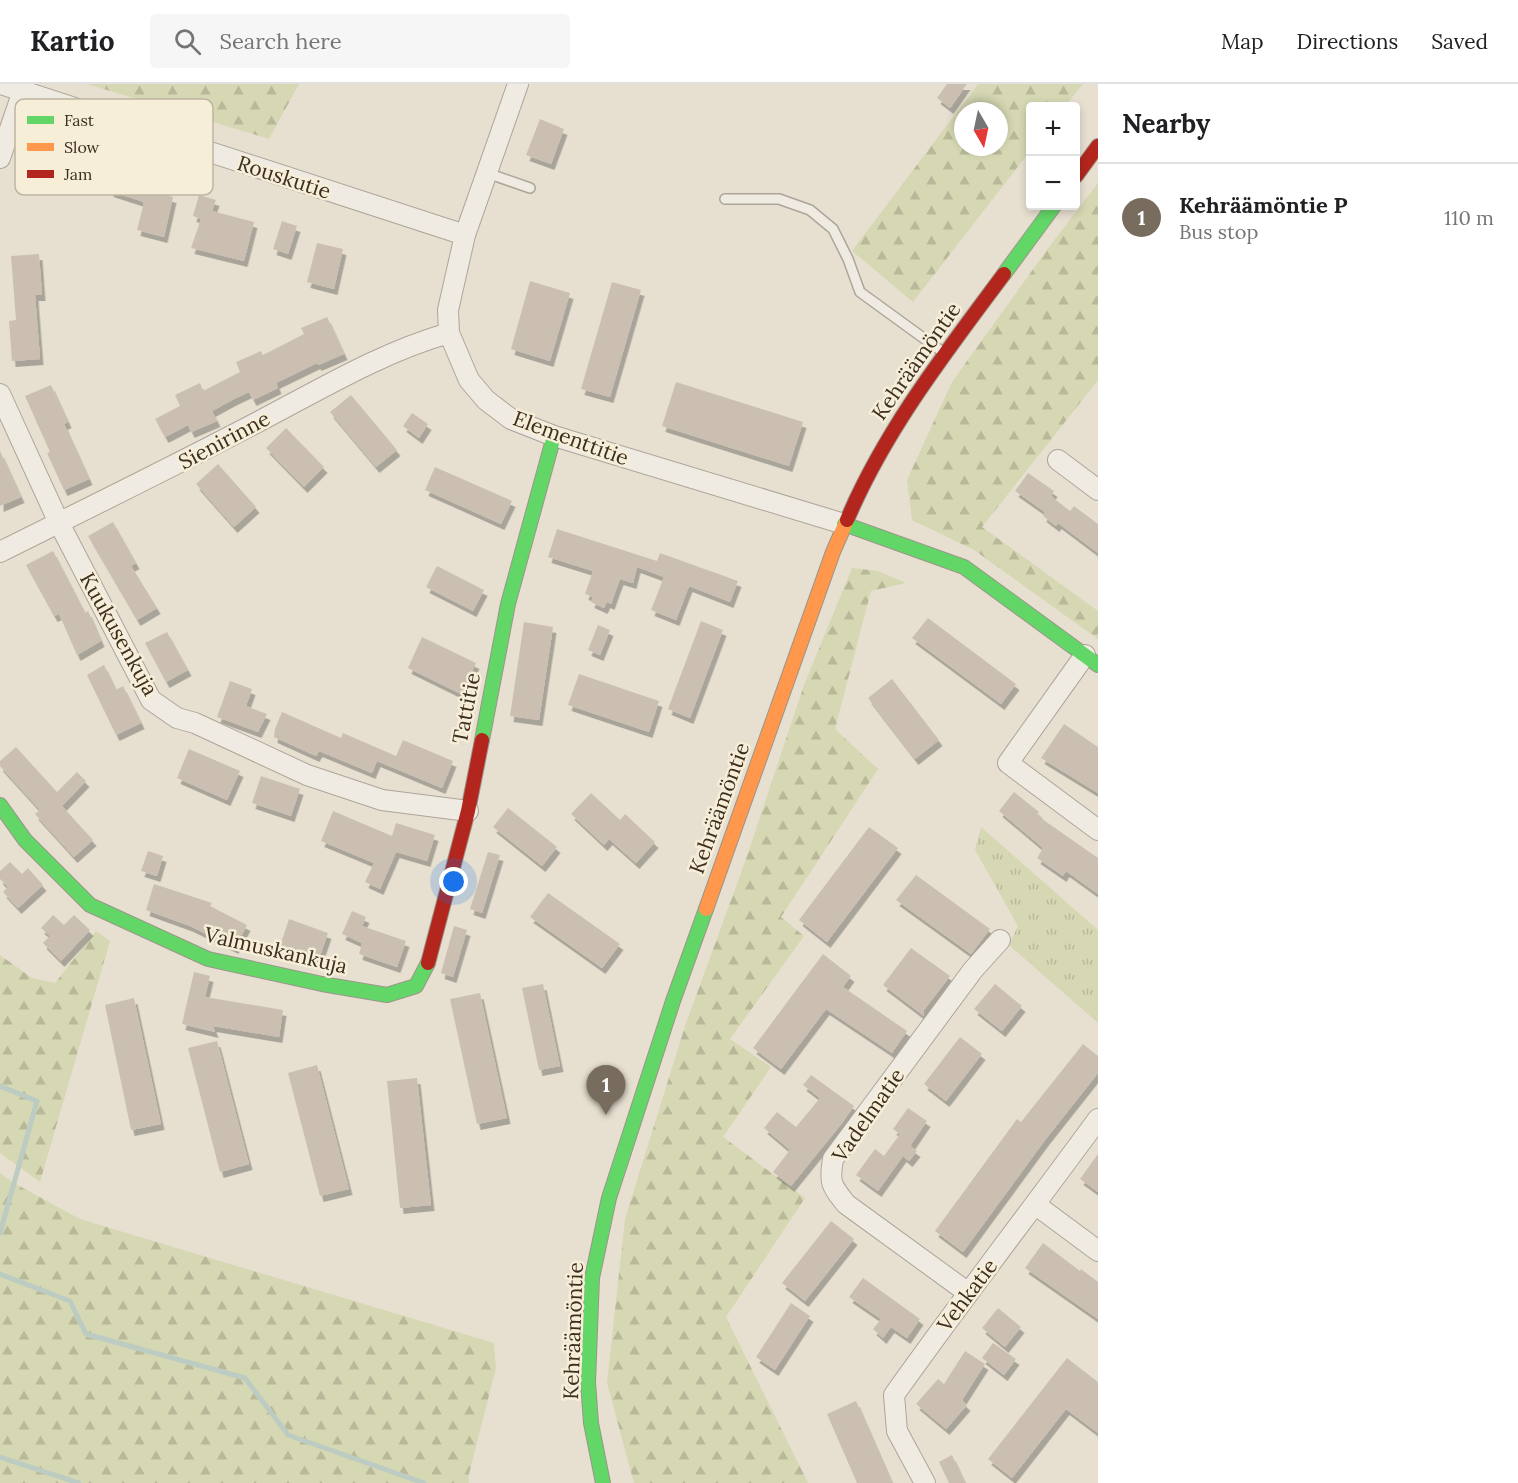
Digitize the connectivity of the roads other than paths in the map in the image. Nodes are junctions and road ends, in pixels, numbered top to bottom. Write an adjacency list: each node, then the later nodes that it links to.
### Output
1 (1, 84): 3 (street, Rouskutie)
2 (518, 84): 11 (street, Elementtitie)
3 (23, 91): 4 (street); 5 (street, Rouskutie)
4 (20, 99)
5 (48, 99)
6 (15, 114): 9 (street)
7 (1098, 146): 10 (street)
8 (213, 153): 15 (street, Rouskutie)
9 (0, 158)
10 (1080, 171)
11 (487, 173): 12 (lane); 15 (street, Elementtitie)
12 (530, 188)
13 (725, 200): 17 (lane)
14 (1051, 210): 17 (street, Kehräämöntie)
15 (465, 235): 16 (street, Elementtitie)
16 (449, 333): 19 (street, Elementtitie); 22 (street, Sienirinne)
17 (945, 354): 23 (street, Kehräämöntie)
18 (0, 393): 22 (street, Kuukusenkuja)
19 (554, 436): 23 (street, Elementtitie); 27 (street, Tattitie)
20 (1058, 460): 21 (street)
21 (1098, 490)
22 (59, 523): 24 (street, Sienirinne); 27 (street, Kuukusenkuja)
23 (844, 524): 25 (street); 35 (street, Kehräämöntie)
24 (0, 552)
25 (1092, 660): 28 (street)
26 (0, 805): 30 (street, Valmuskankuja)
27 (468, 811): 30 (street, Tattitie)
28 (1098, 830)
29 (1000, 940): 34 (street, Vadelmatie)
30 (416, 986)
31 (1098, 1119): 32 (street, Vehkatie)
32 (1036, 1204): 33 (street); 34 (street, Vehkatie)
33 (1098, 1251)
34 (968, 1292): 36 (street, Vehkatie)
35 (603, 1483)
36 (925, 1483)

